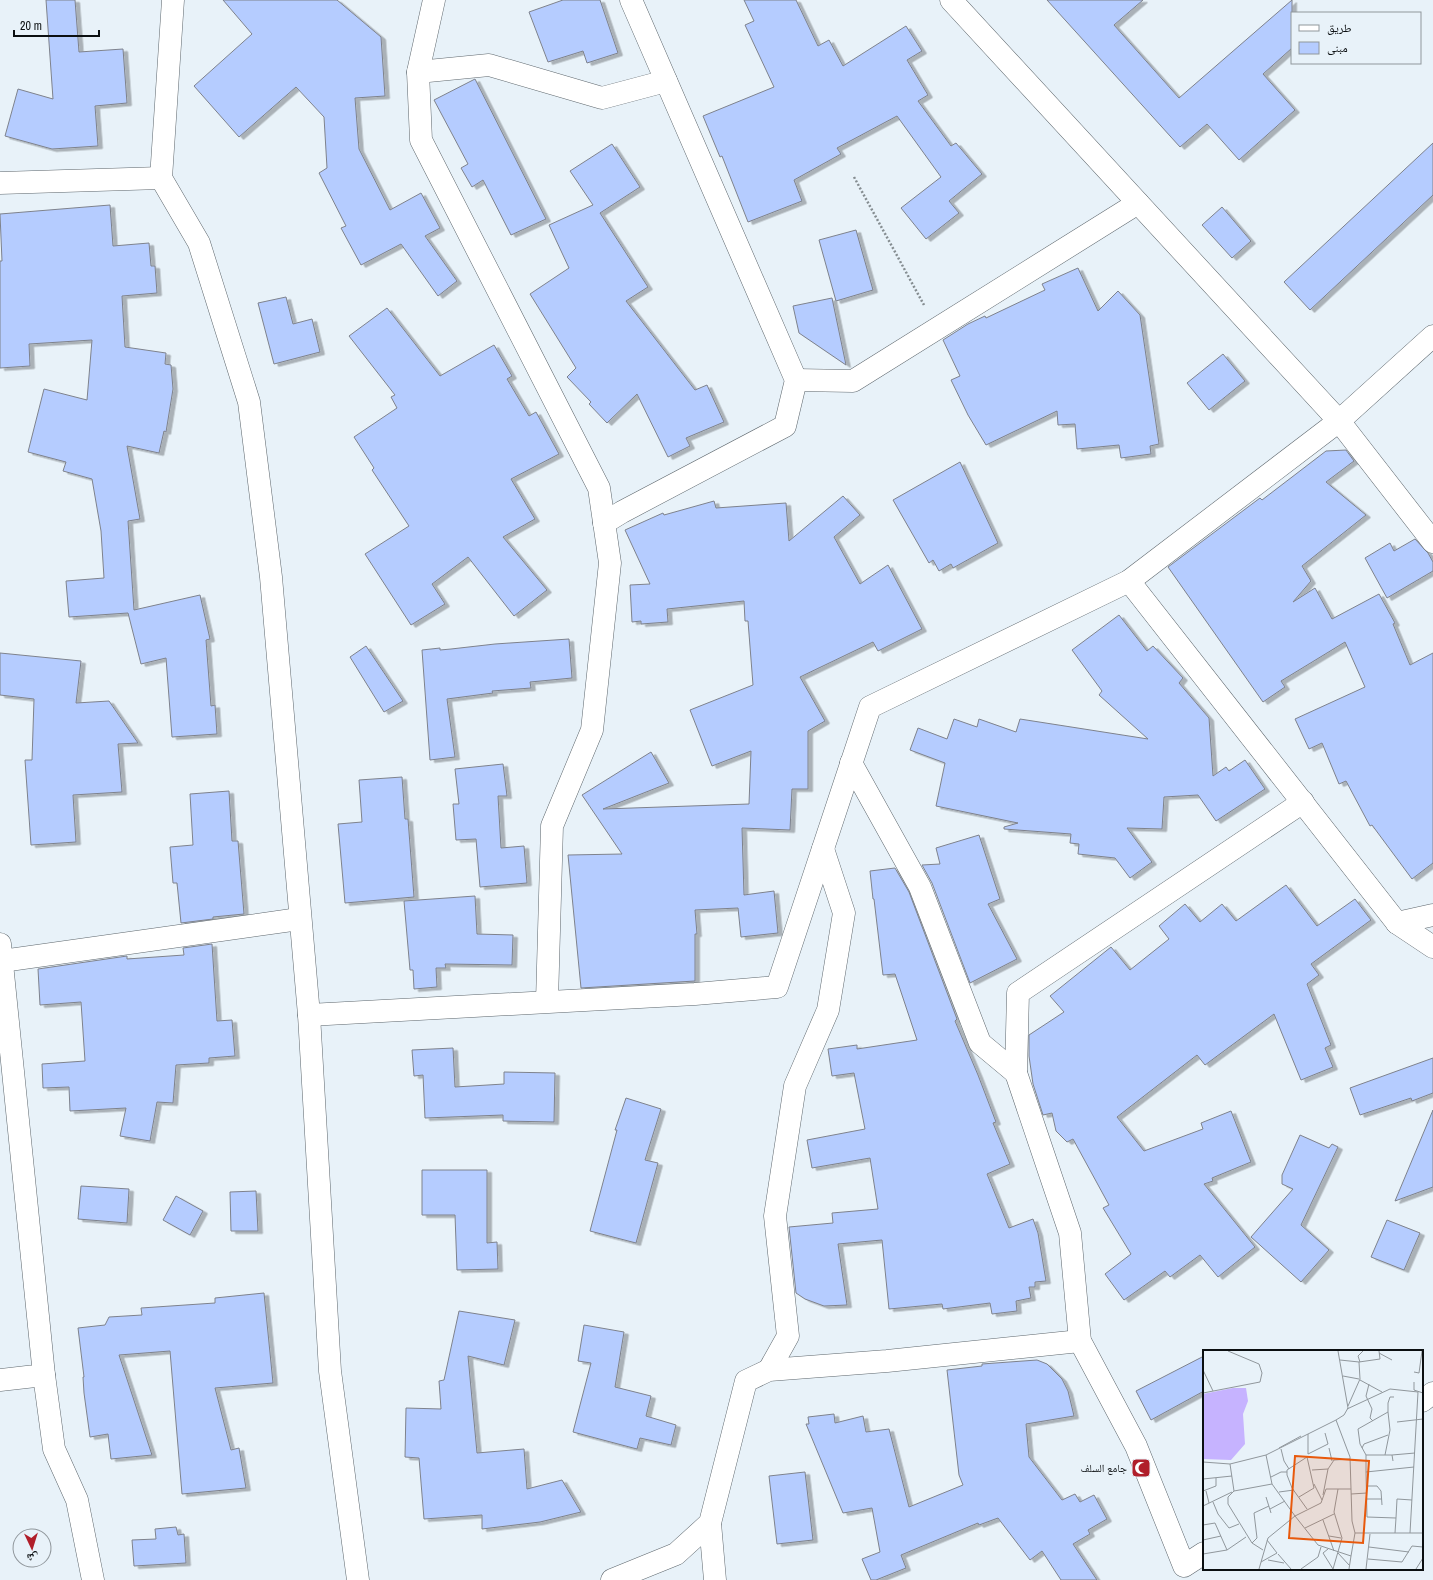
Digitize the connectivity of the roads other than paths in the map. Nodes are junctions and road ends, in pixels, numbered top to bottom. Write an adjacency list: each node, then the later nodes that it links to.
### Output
1 (173, 0): 7 (street)
2 (434, 0): 5 (street)
3 (631, 0): 6 (street)
4 (951, 0): 9 (street)
5 (418, 72): 6 (street); 13 (street)
6 (666, 81): 11 (street)
7 (161, 178): 8 (street); 20 (street)
8 (0, 183)
9 (1138, 203): 11 (street); 12 (street)
10 (1433, 336): 12 (street)
11 (796, 380): 13 (street)
12 (1338, 421): 14 (street); 15 (street)
13 (604, 523): 24 (street)
14 (1433, 542)
15 (1129, 581): 16 (street); 17 (street)
16 (851, 763): 18 (street); 26 (street)
17 (1303, 802): 21 (street); 26 (street)
18 (823, 848): 24 (street); 29 (street)
19 (1433, 915): 21 (street)
20 (299, 919): 23 (street); 25 (street)
21 (1397, 923): 22 (street)
22 (1433, 947)
23 (1, 952): 27 (street)
24 (547, 1001): 25 (street)
25 (308, 1015): 38 (street)
26 (1016, 1073): 28 (street)
27 (8, 1099): 30 (street)
28 (1080, 1340): 29 (street); 36 (street)
29 (769, 1370): 34 (street)
30 (44, 1375): 31 (street); 37 (street)
31 (0, 1380)
32 (1433, 1393): 33 (street)
33 (1423, 1400)
34 (710, 1523): 39 (street); 40 (street)
35 (1203, 1554): 36 (street)
36 (1183, 1573)
37 (93, 1580)
38 (358, 1580)
39 (612, 1580)
40 (715, 1580)

